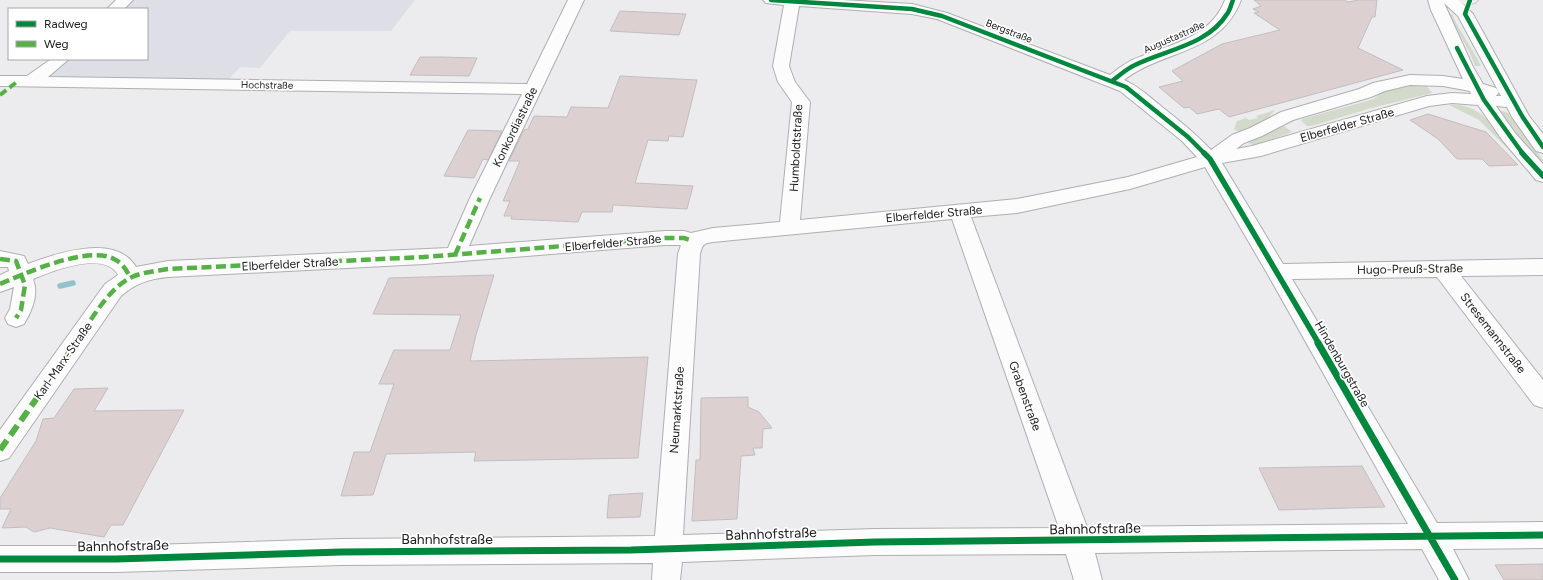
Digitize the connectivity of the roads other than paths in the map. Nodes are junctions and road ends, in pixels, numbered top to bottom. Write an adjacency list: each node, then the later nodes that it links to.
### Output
1 (125, 0): 9 (street)
2 (576, 0): 15 (street, Konkordiastraße)
3 (770, 0): 7 (street, Bergstraße)
4 (1233, 0): 13 (street, Augustastraße)
5 (1436, 0): 14 (street)
6 (1450, 0): 8 (street)
7 (792, 1): 13 (street, Bergstraße); 25 (street, Humboldtstraße)
8 (1468, 3): 18 (street)
9 (116, 8)
10 (59, 60): 12 (street)
11 (0, 81): 12 (street, Hochstraße)
12 (25, 81): 15 (street, Hochstraße); 16 (street)
13 (1112, 81): 22 (street, Bergstraße)
14 (1474, 85): 17 (street); 18 (street, Elberfelder Straße); 19 (street, Elberfelder Straße)
15 (533, 89): 27 (street, Konkordiastraße)
16 (0, 96)
17 (1484, 101): 18 (street, Elberfelder Straße); 20 (street, Elberfelder Straße); 23 (street)
18 (1514, 102): 21 (street)
19 (1287, 116): 20 (street); 22 (street, Elberfelder Straße)
20 (1313, 135): 22 (street, Elberfelder Straße)
21 (1543, 147)
22 (1210, 159): 24 (street, Elberfelder Straße); 31 (street, Hindenburgstraße)
23 (1543, 176)
24 (959, 212): 25 (street, Elberfelder Straße); 40 (street, Grabenstraße)
25 (791, 228): 26 (street, Elberfelder Straße)
26 (693, 241): 27 (street, Elberfelder Straße); 41 (street, Neumarktstraße)
27 (455, 255): 33 (street, Elberfelder Straße)
28 (0, 259): 32 (street)
29 (1543, 266): 30 (street, Hugo-Preuß-Straße)
30 (1443, 269): 31 (street, Hugo-Preuß-Straße); 36 (street, Stresemannstraße)
31 (1277, 272): 39 (street, Hindenburgstraße)
32 (22, 275): 33 (street); 34 (street); 35 (street)
33 (130, 277): 37 (street, Karl-Marx-Straße)
34 (0, 284)
35 (16, 318)
36 (1543, 398)
37 (0, 450)
38 (1543, 535): 39 (street, Bahnhofstraße)
39 (1429, 536): 40 (street, Bahnhofstraße); 45 (street, Hindenburgstraße)
40 (1076, 541): 41 (street, Bahnhofstraße); 44 (street, Grabenstraße)
41 (667, 549): 42 (street, Bahnhofstraße); 43 (street, Neumarktstraße)
42 (0, 559)
43 (666, 580)
44 (1088, 580)
45 (1454, 580)

